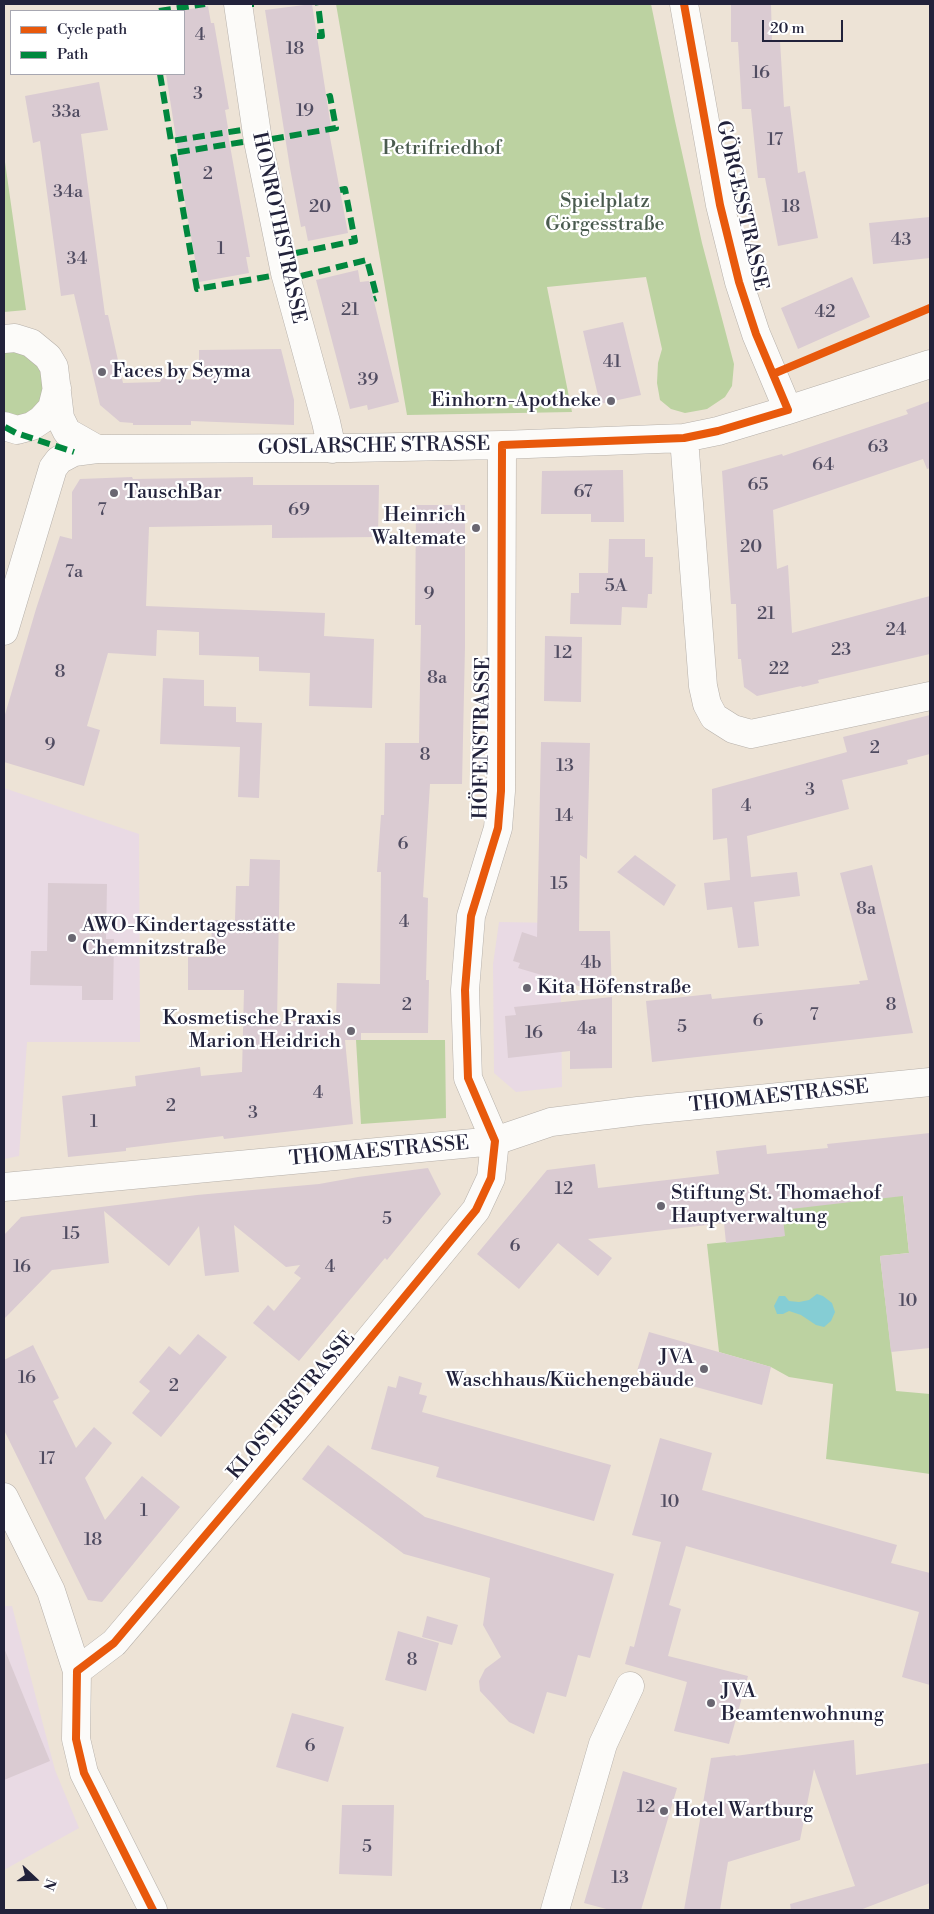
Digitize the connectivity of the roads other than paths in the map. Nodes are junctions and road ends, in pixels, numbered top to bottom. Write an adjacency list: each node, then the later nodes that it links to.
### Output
1 (238, 4): 11 (street, HONROTHSTRASSE)
2 (684, 4): 6 (street, GÖRGESSTRASSE)
3 (4, 339): 5 (street, GOSLARSCHE STRASSE)
4 (930, 364): 6 (street, GOSLARSCHE STRASSE)
5 (57, 388): 7 (street); 10 (street, GOSLARSCHE STRASSE)
6 (788, 410): 8 (street, GOSLARSCHE STRASSE)
7 (4, 426)
8 (684, 438): 9 (street, GOSLARSCHE STRASSE); 13 (street)
9 (502, 445): 11 (street, GOSLARSCHE STRASSE); 15 (street, HÖFENSTRASSE)
10 (97, 449): 11 (street, GOSLARSCHE STRASSE); 12 (street)
11 (332, 449)
12 (4, 631)
13 (930, 696)
14 (930, 1082): 15 (street, THOMAESTRASSE)
15 (495, 1140): 16 (street, THOMAESTRASSE); 18 (street, KLOSTERSTRASSE)
16 (4, 1188)
17 (4, 1497): 18 (street)
18 (77, 1671): 20 (street)
19 (630, 1686): 21 (street)
20 (153, 1910)
21 (555, 1910)

